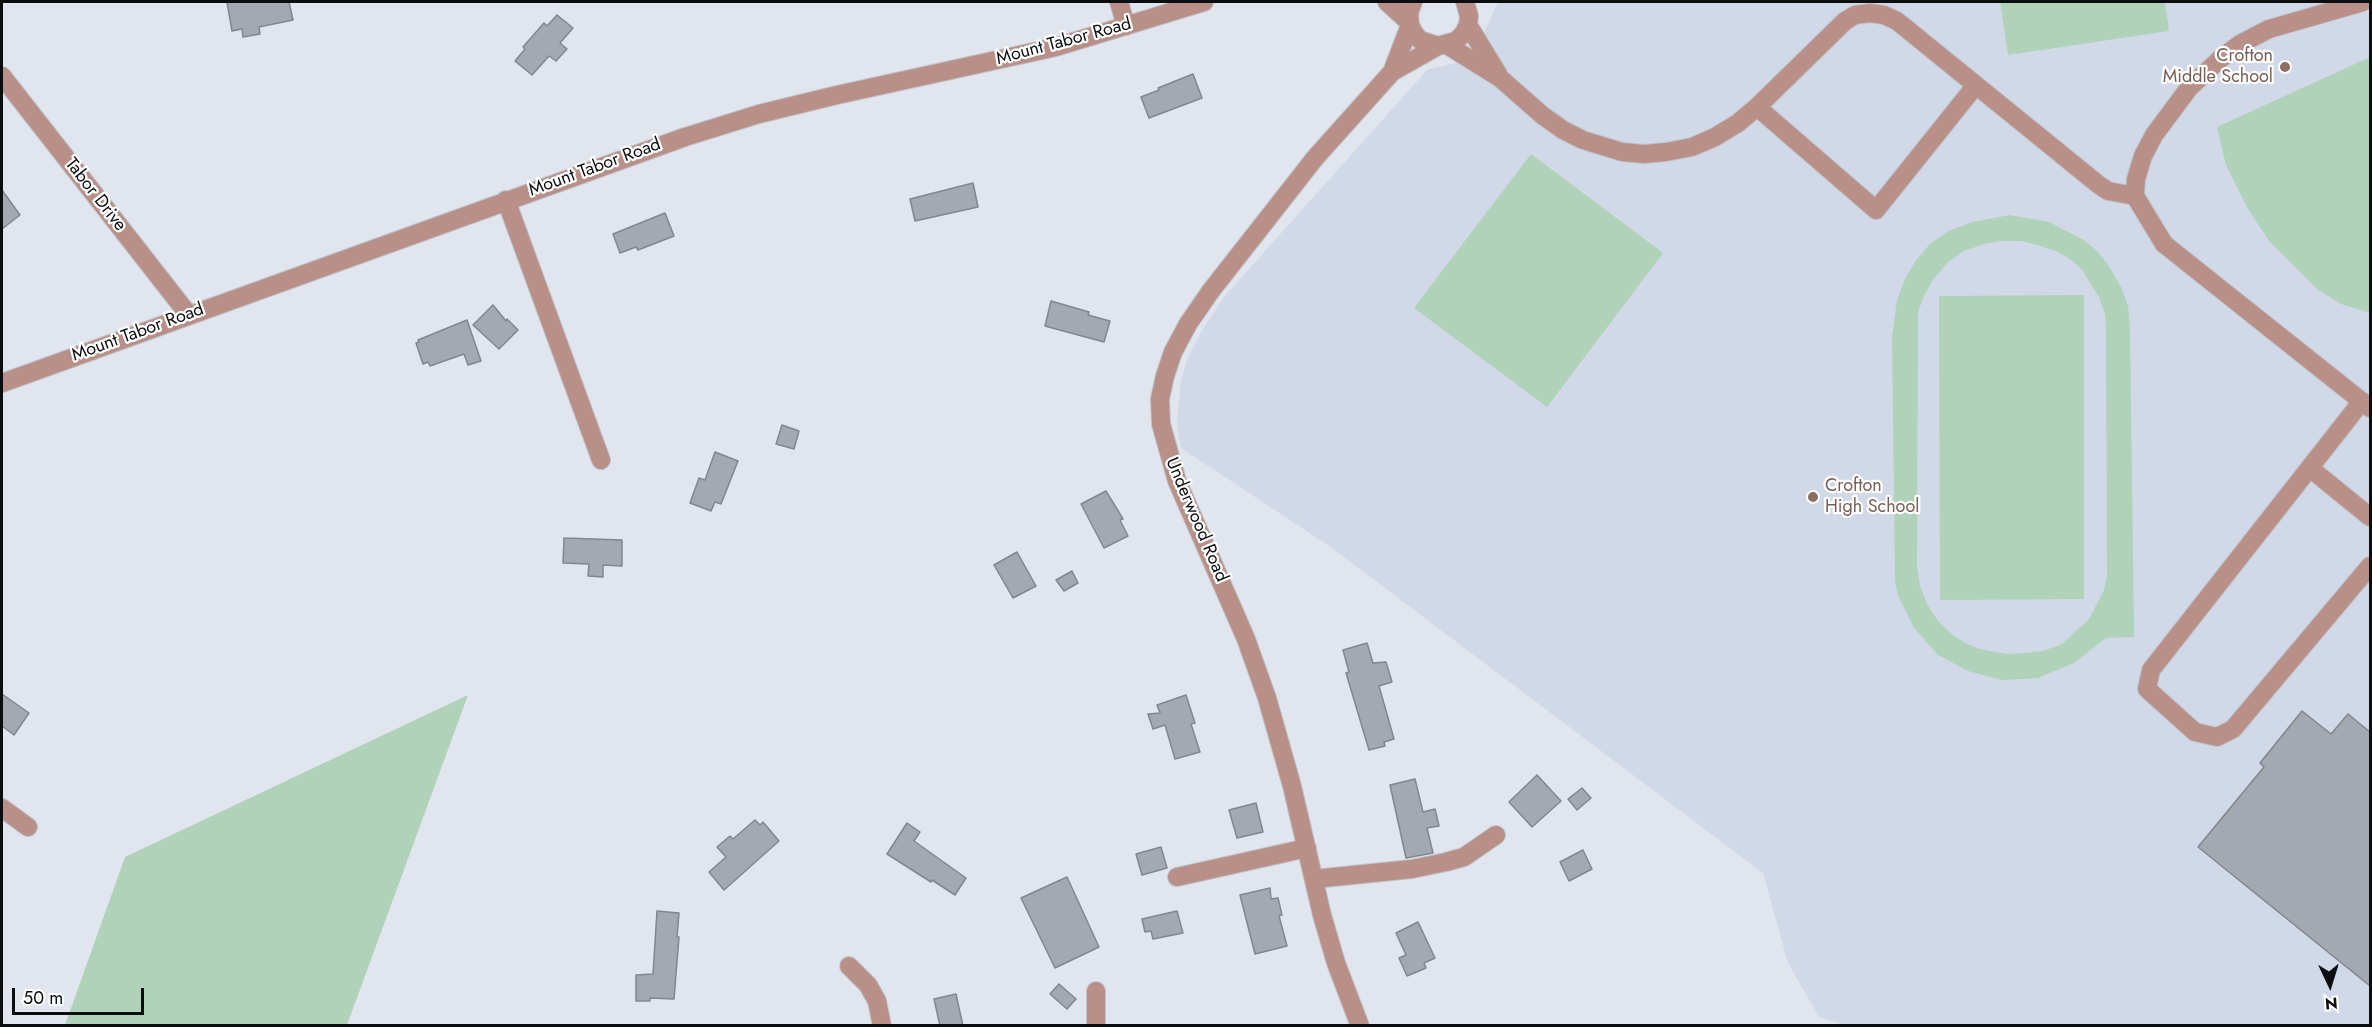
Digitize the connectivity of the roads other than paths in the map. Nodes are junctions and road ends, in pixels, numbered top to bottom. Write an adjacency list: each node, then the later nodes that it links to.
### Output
1 (1119, 2): 8 (street)
2 (1204, 2): 8 (street, Mount Tabor Road)
3 (1387, 2): 7 (street)
4 (1413, 2): 7 (street, Underwood Road)
5 (2363, 2): 15 (street)
6 (1470, 11): 9 (street, Underwood Road); 12 (street)
7 (1409, 23): 9 (street); 10 (street, Underwood Road)
8 (1126, 26): 16 (street, Mount Tabor Road)
9 (1442, 46): 10 (street, Underwood Road); 12 (street)
10 (1392, 72): 27 (street, Underwood Road)
11 (2, 76): 17 (street, Tabor Drive)
12 (1500, 78): 14 (street)
13 (1976, 85): 14 (street); 14 (street); 15 (street)
14 (1757, 108)
15 (2135, 196): 19 (street)
16 (506, 200): 17 (street, Mount Tabor Road); 20 (street)
17 (189, 314): 18 (street, Mount Tabor Road)
18 (3, 380)
19 (2366, 404): 21 (street)
20 (601, 460)
21 (2311, 469): 22 (street); 23 (street)
22 (2370, 517)
23 (2370, 566)
24 (2, 808): 25 (street)
25 (28, 827)
26 (1496, 835): 29 (street)
27 (1307, 848): 28 (street); 29 (street, Underwood Road)
28 (1177, 877)
29 (1314, 879): 34 (street, Underwood Road)
30 (849, 966): 32 (street)
31 (1096, 991): 33 (street)
32 (882, 1026)
33 (1096, 1026)
34 (1360, 1026)

